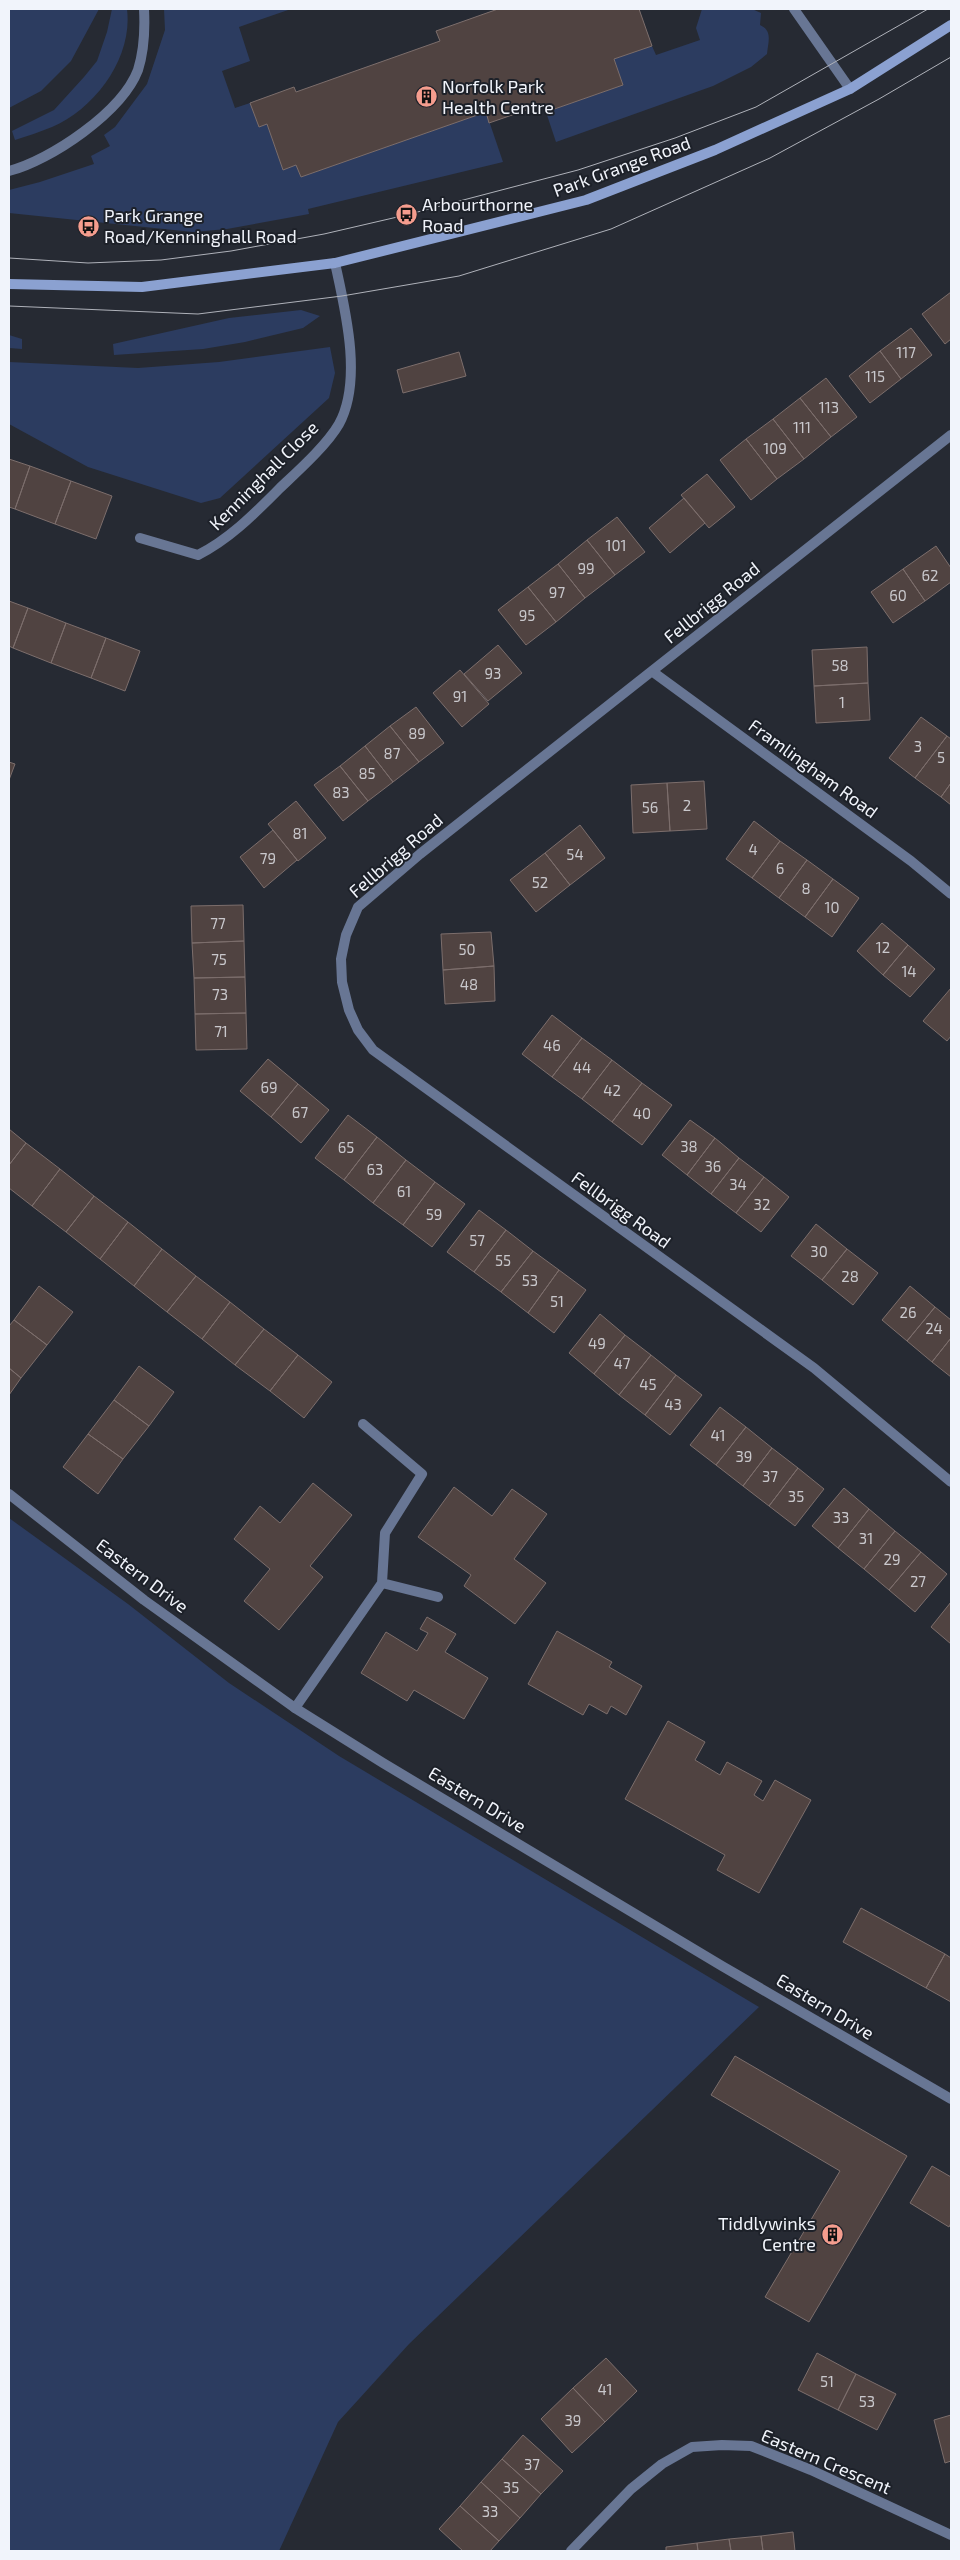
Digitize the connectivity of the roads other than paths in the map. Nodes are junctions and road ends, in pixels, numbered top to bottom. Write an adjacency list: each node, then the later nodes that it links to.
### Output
1 (144, 9): 5 (street)
2 (794, 9): 4 (street)
3 (951, 25): 4 (street, Park Grange Road)
4 (850, 89): 6 (street, Park Grange Road)
5 (9, 172)
6 (335, 263): 7 (street, Park Grange Road); 9 (street, Kenninghall Close)
7 (9, 284)
8 (951, 435): 10 (street, Fellbrigg Road)
9 (140, 538)
10 (653, 672): 11 (street, Framlingham Road); 13 (street, Fellbrigg Road)
11 (951, 894)
12 (363, 1424): 15 (street)
13 (951, 1482)
14 (9, 1494): 17 (street, Eastern Drive)
15 (382, 1583): 16 (street); 17 (street)
16 (438, 1597)
17 (295, 1708): 18 (street, Eastern Drive)
18 (951, 2099)
19 (951, 2535): 20 (street, Eastern Crescent)
20 (571, 2551)

